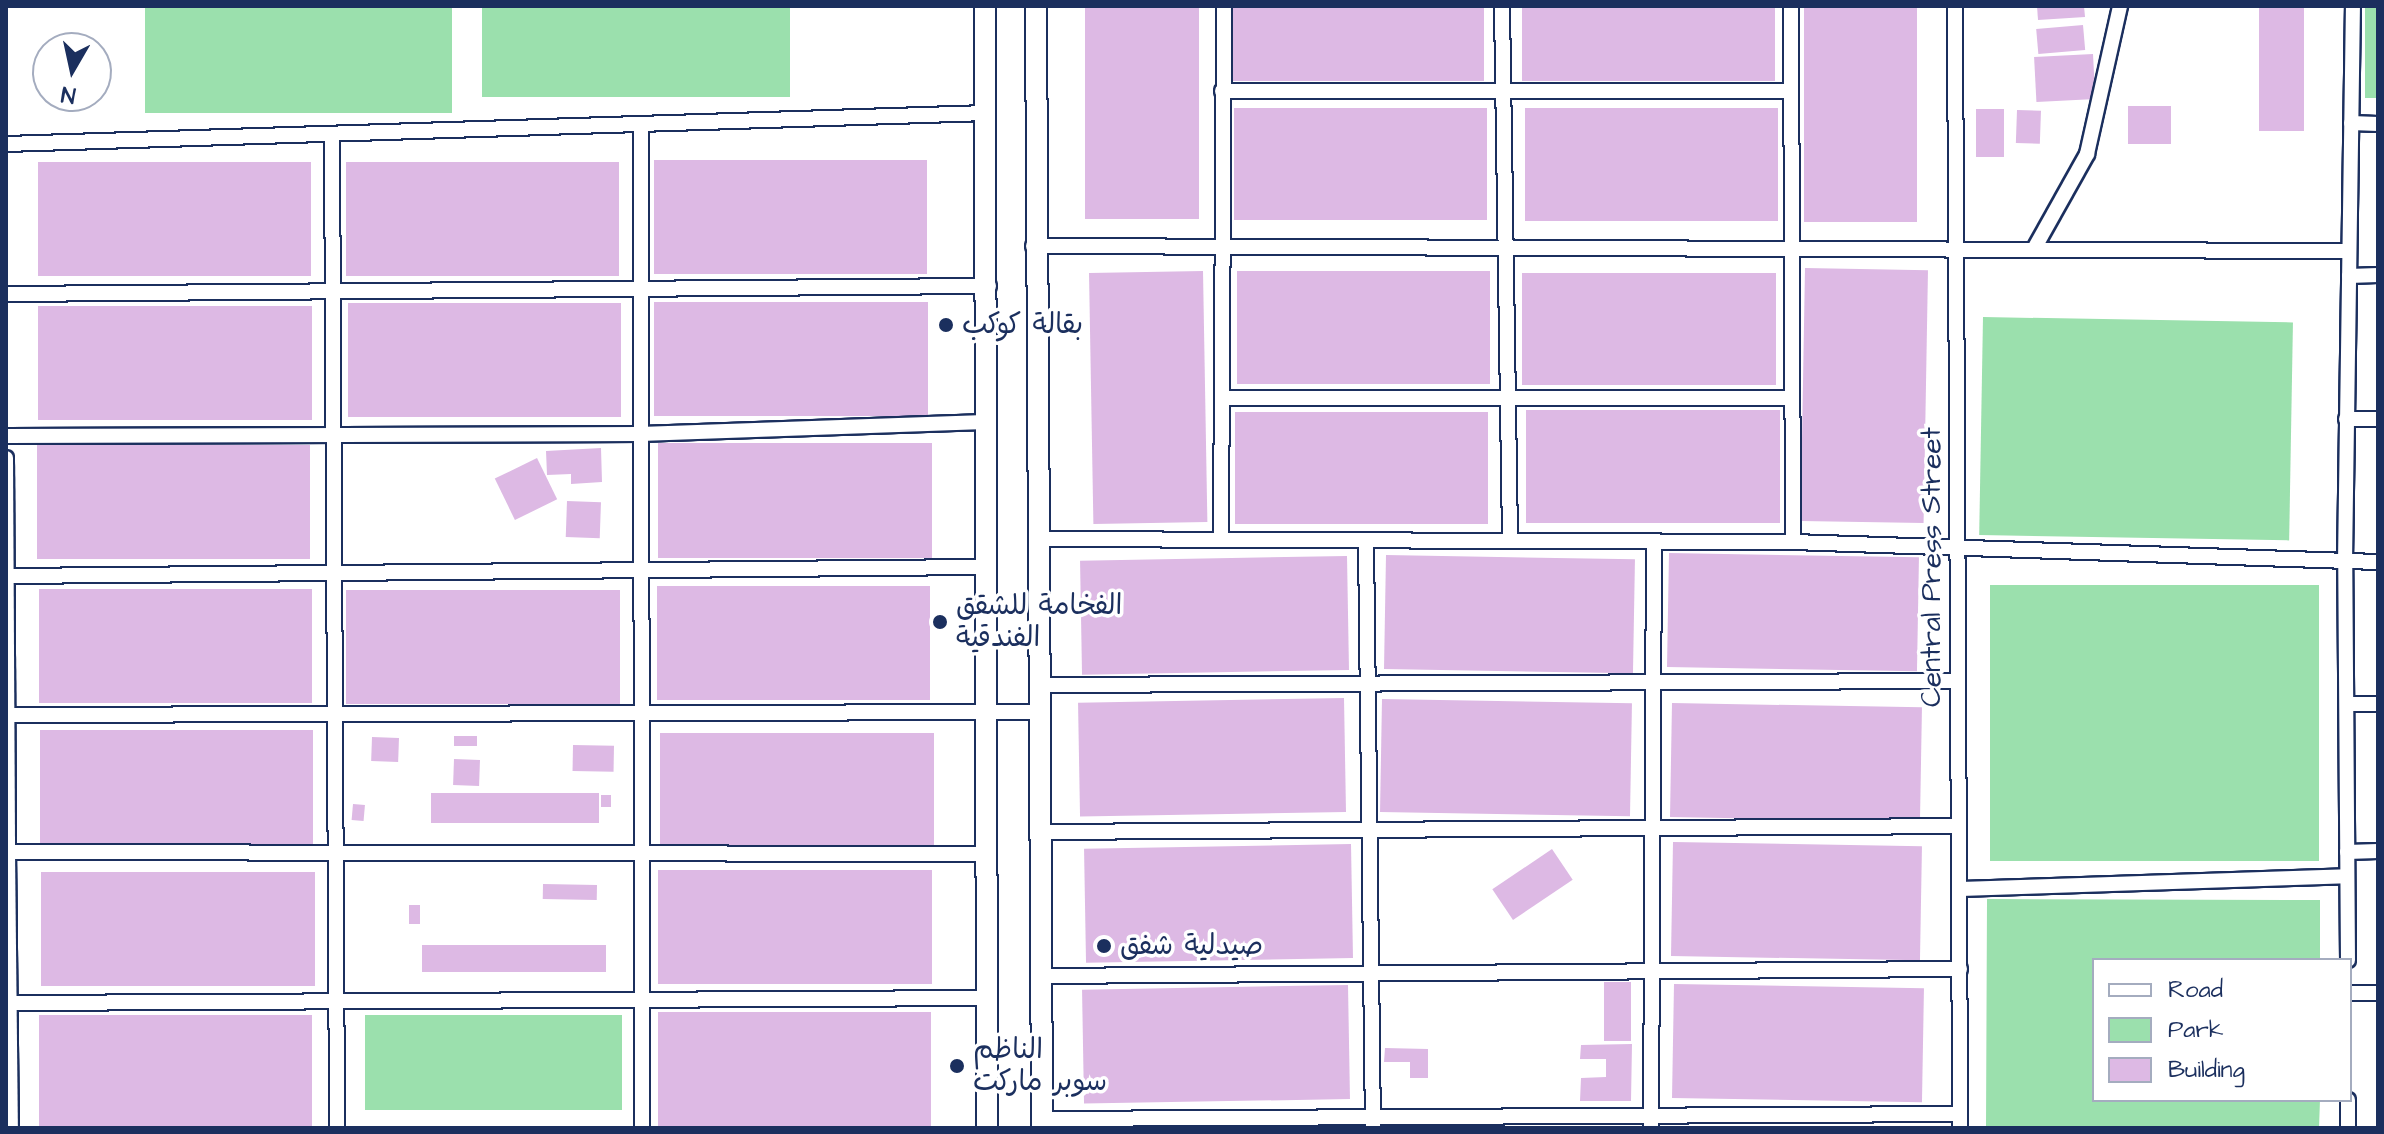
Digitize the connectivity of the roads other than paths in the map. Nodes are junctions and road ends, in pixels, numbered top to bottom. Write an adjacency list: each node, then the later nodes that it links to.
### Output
1 (985, 6): 12 (main road)
2 (1036, 6): 18 (main road)
3 (1224, 6): 9 (street)
4 (1502, 6): 11 (street)
5 (1791, 6): 10 (street)
6 (1955, 6): 21 (street, Central Press Street)
7 (2120, 6): 23 (street)
8 (2353, 6): 13 (street)
9 (1222, 91): 11 (street); 19 (street)
10 (1791, 91): 11 (street); 22 (street)
11 (1503, 92): 20 (street)
12 (988, 113): 15 (street); 27 (main road)
13 (2351, 123): 14 (street); 24 (street)
14 (2378, 124)
15 (641, 130): 16 (street); 28 (street)
16 (332, 136): 17 (street); 30 (street)
17 (6, 144)
18 (1033, 246): 19 (street); 42 (main road)
19 (1221, 247): 20 (street); 31 (street)
20 (1506, 248): 22 (street); 32 (street)
21 (1959, 248): 22 (street); 23 (street); 47 (street, Central Press Street)
22 (1792, 249): 33 (street)
23 (2034, 249): 24 (street)
24 (2349, 251): 26 (street)
25 (2378, 275): 26 (street)
26 (2349, 276): 34 (street)
27 (989, 286): 28 (street); 36 (main road)
28 (641, 292): 30 (street); 37 (street)
29 (6, 294): 30 (street)
30 (333, 294): 38 (street)
31 (1222, 398): 32 (street); 41 (street)
32 (1508, 398): 33 (street); 44 (street)
33 (1792, 398): 46 (street)
34 (2346, 419): 35 (street); 49 (street)
35 (2378, 419)
36 (985, 422): 37 (street); 52 (main road)
37 (640, 434): 38 (street); 51 (street)
38 (338, 435): 39 (street); 53 (street)
39 (6, 436)
40 (6, 458): 48 (street)
41 (1221, 537): 42 (street); 43 (street)
42 (1036, 539): 56 (main road)
43 (1366, 540): 44 (street); 57 (street)
44 (1510, 540): 45 (street)
45 (1654, 542): 46 (street); 58 (street)
46 (1793, 542): 47 (street)
47 (1959, 548): 49 (street); 55 (street, Central Press Street)
48 (7, 556): 54 (street)
49 (2345, 562): 50 (street); 59 (street)
50 (2378, 562)
51 (640, 566): 52 (street); 53 (street); 61 (street)
52 (987, 567): 64 (main road)
53 (338, 571): 54 (street); 63 (street)
54 (8, 576): 65 (street)
55 (1957, 681): 58 (street); 66 (street, Central Press Street)
56 (1038, 685): 57 (street); 62 (main road)
57 (1368, 685): 58 (street); 67 (street)
58 (1652, 687): 68 (street)
59 (2348, 704): 60 (street); 72 (street)
60 (2378, 704)
61 (640, 711): 63 (street); 64 (street); 75 (street)
62 (1038, 712): 64 (street); 69 (main road)
63 (337, 713): 65 (street); 74 (street)
64 (988, 714): 73 (main road)
65 (6, 715): 71 (street)
66 (1957, 826): 68 (street); 77 (street, Central Press Street)
67 (1369, 829): 68 (street); 69 (street); 81 (street)
68 (1649, 830): 79 (street)
69 (1040, 832): 82 (main road)
70 (2378, 851): 72 (street)
71 (7, 852): 74 (street); 88 (street)
72 (2347, 852): 76 (street)
73 (987, 854): 75 (street); 86 (main road)
74 (337, 856): 75 (street); 87 (street)
75 (640, 857): 85 (street)
76 (2347, 876): 77 (street); 78 (street)
77 (1960, 889): 80 (street, Central Press Street)
78 (2348, 958)
79 (1650, 969): 80 (street); 81 (street); 90 (street)
80 (1960, 969): 92 (street, Central Press Street)
81 (1375, 972): 82 (street); 91 (street)
82 (1042, 976): 93 (main road)
83 (2352, 993): 84 (street)
84 (2378, 993)
85 (640, 996): 86 (street); 87 (street); 96 (street)
86 (987, 998): 97 (main road)
87 (336, 1000): 88 (street); 95 (street)
88 (9, 1003): 94 (street)
89 (2348, 1102): 99 (street)
90 (1651, 1111): 91 (street); 92 (street); 98 (street)
91 (1373, 1120): 93 (street)
92 (1960, 1121)
93 (1042, 1124)
94 (9, 1128)
95 (337, 1128)
96 (642, 1128)
97 (987, 1128)
98 (1651, 1128)
99 (2348, 1128)

